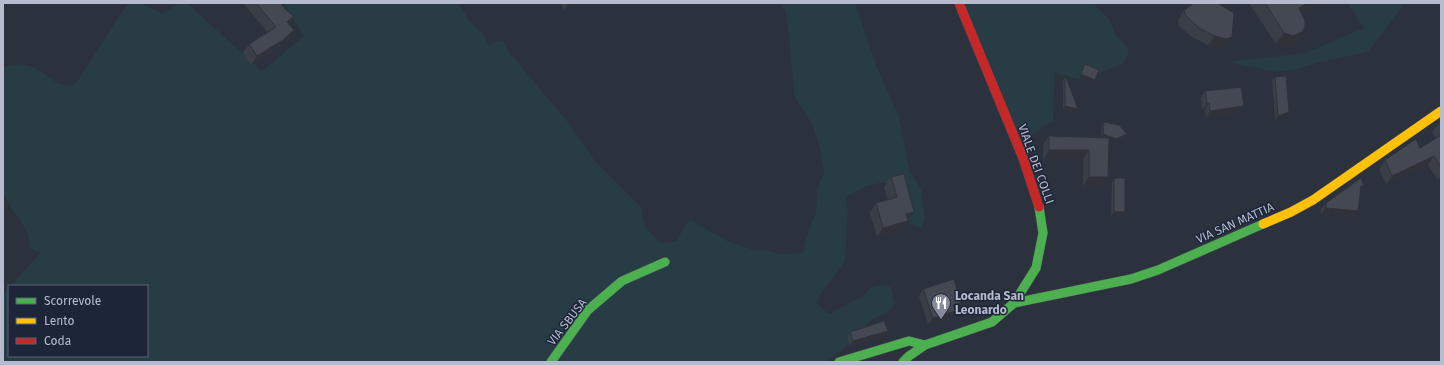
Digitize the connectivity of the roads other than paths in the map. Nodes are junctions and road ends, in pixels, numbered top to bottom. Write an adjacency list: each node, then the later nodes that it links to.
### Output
1 (959, 3): 4 (street, VIALE DEI COLLI)
2 (1441, 110): 4 (street, VIA SAN MATTIA)
3 (665, 262): 7 (street, VIA SBUSA)
4 (1014, 303): 5 (street, VIALE DEI COLLI)
5 (925, 345): 6 (street); 8 (street, VIALE DEI COLLI)
6 (842, 361)
7 (551, 362)
8 (903, 362)

